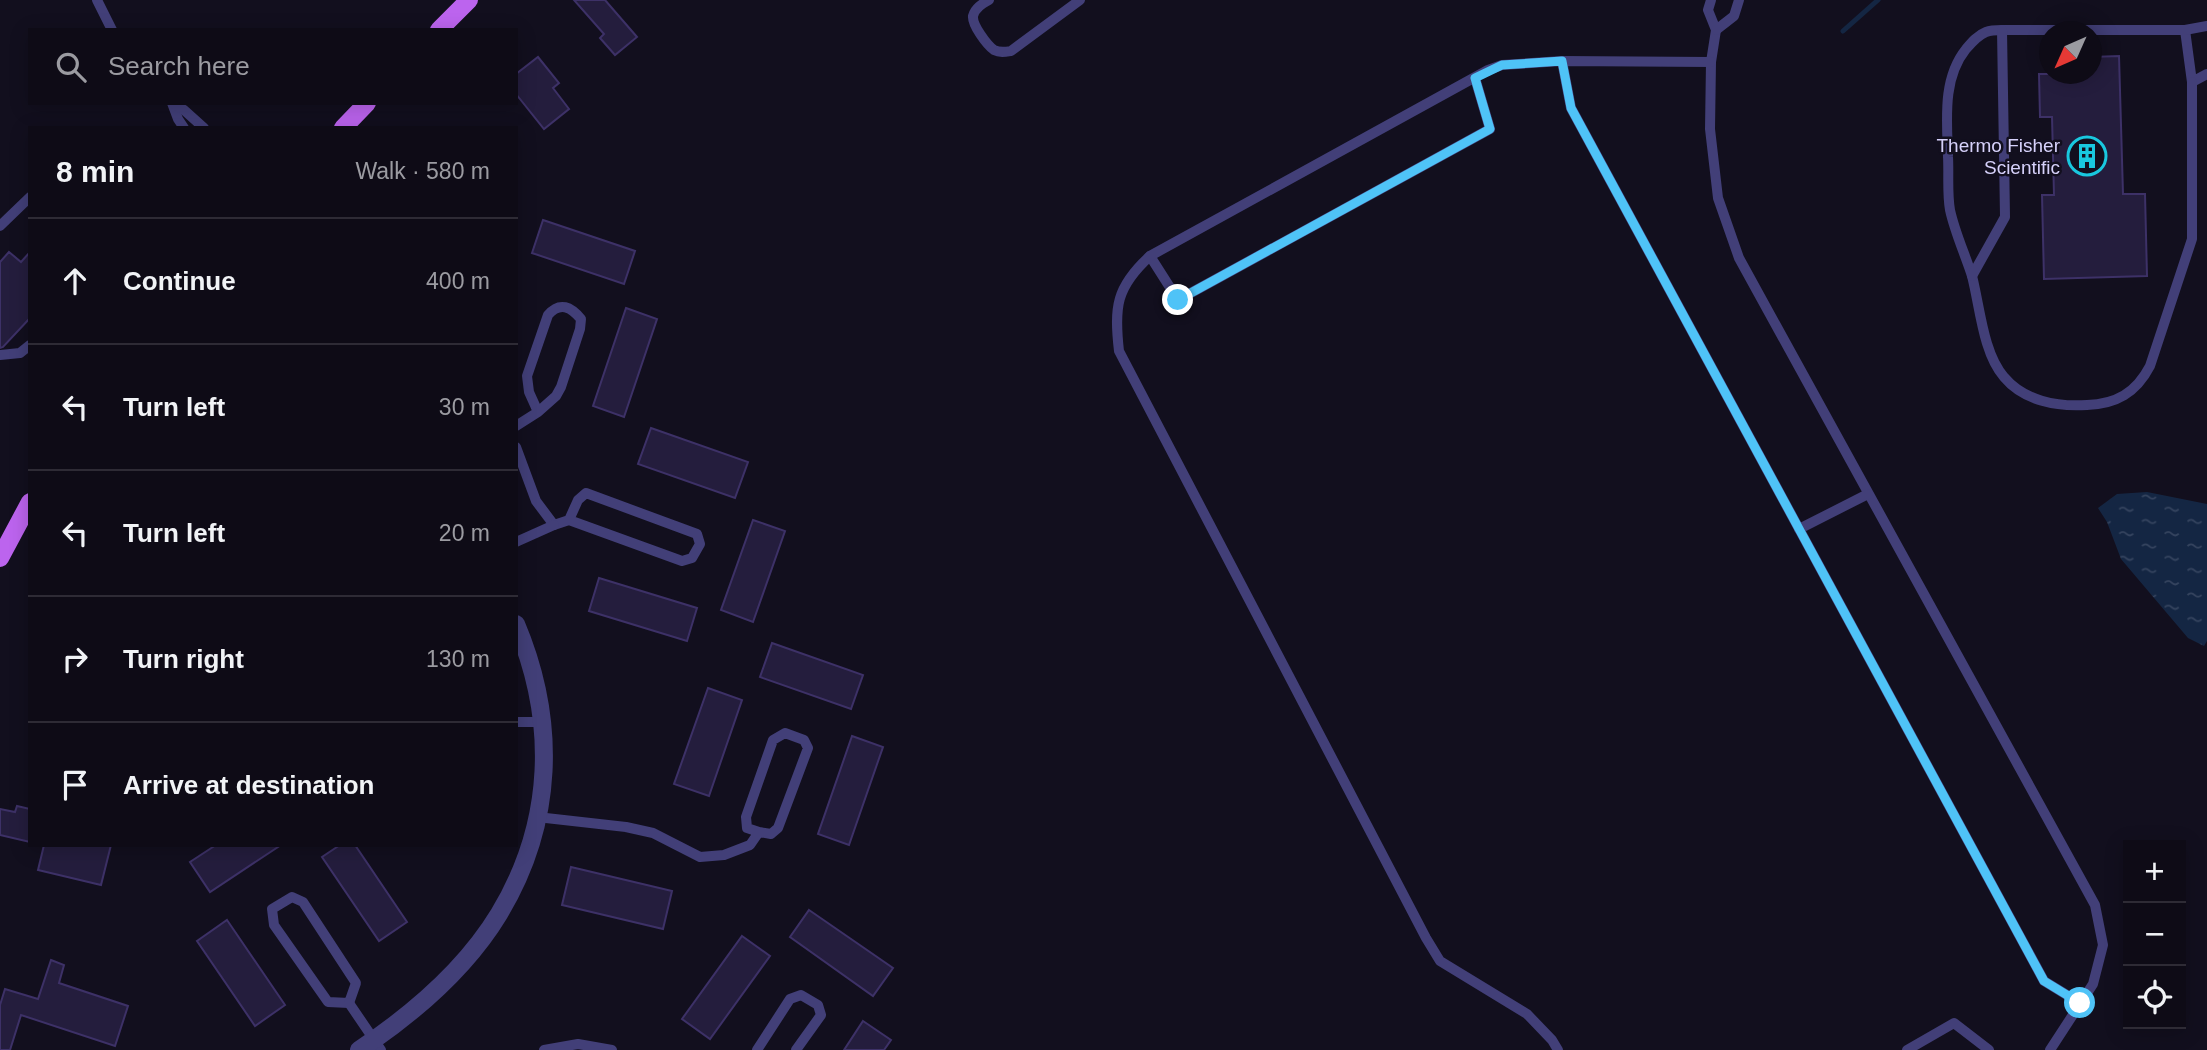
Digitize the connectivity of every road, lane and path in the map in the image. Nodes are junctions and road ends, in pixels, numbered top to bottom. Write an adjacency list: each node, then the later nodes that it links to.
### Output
1 (97, 0): 8 (lane)
2 (469, 0): 9 (main road)
3 (989, 0): 4 (lane)
4 (1080, 0)
5 (1711, 0): 10 (lane)
6 (1739, 0): 10 (lane)
7 (2207, 26): 12 (lane)
8 (111, 28)
9 (441, 28)
10 (1716, 30): 14 (lane)
11 (2002, 30): 12 (lane); 27 (lane); 27 (lane)
12 (2185, 30): 17 (lane)
13 (1562, 61): 14 (lane); 16 (lane); 37 (lane)
14 (1712, 62): 33 (lane)
15 (2207, 74): 17 (lane)
16 (1475, 78): 26 (lane); 26 (lane)
17 (2192, 82): 27 (lane)
18 (174, 105): 21 (lane)
19 (176, 105): 22 (lane)
20 (365, 105): 23 (main road)
21 (183, 126)
22 (202, 126)
23 (345, 126)
24 (28, 199): 25 (lane)
25 (0, 226)
26 (1150, 256): 52 (lane)
27 (1972, 276)
28 (28, 347): 29 (lane)
29 (0, 355)
30 (538, 412): 30 (lane); 31 (lane)
31 (518, 425)
32 (518, 452): 36 (lane)
33 (1868, 494): 37 (lane); 46 (lane)
34 (28, 506): 39 (main road)
35 (569, 520): 35 (lane); 36 (lane)
36 (554, 525): 38 (lane)
37 (1799, 529): 46 (lane)
38 (518, 541)
39 (0, 558)
40 (518, 630): 42 (street)
41 (518, 722): 42 (lane)
42 (543, 722): 43 (street)
43 (537, 817): 44 (lane); 47 (street)
44 (759, 832): 44 (lane)
45 (349, 1003): 45 (lane); 47 (lane)
46 (2080, 1003): 55 (lane)
47 (372, 1047)
48 (544, 1050): 49 (lane)
49 (612, 1050)
50 (757, 1050): 51 (lane)
51 (796, 1050)
52 (1558, 1050)
53 (1907, 1050): 54 (lane)
54 (1989, 1050)
55 (2050, 1050)

